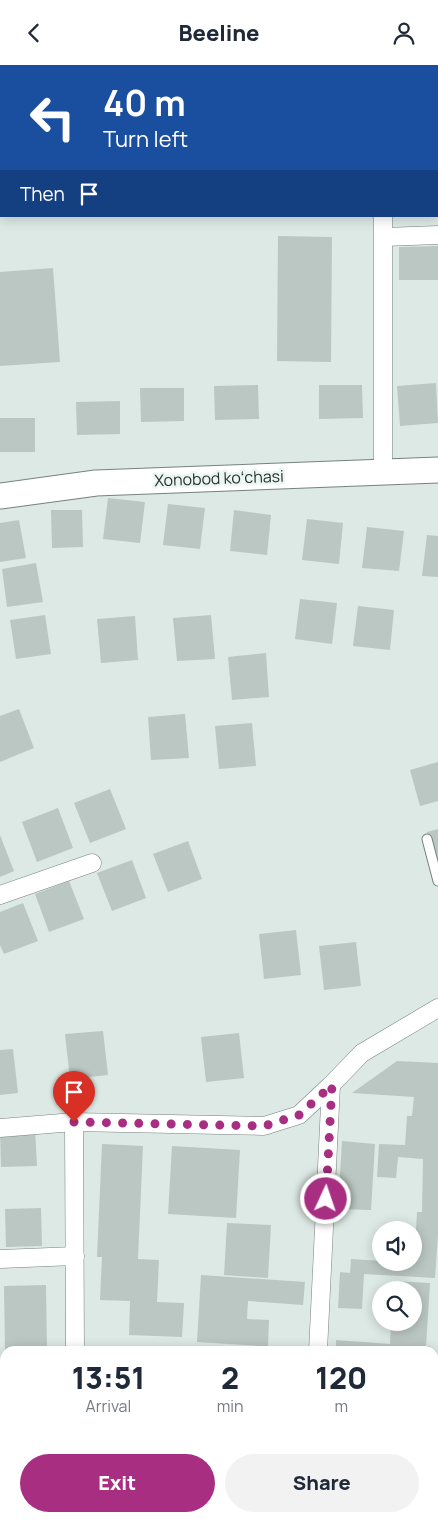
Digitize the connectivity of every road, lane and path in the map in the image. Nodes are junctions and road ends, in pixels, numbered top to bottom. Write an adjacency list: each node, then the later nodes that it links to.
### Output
1 (383, 217): 3 (street)
2 (438, 235): 3 (street)
3 (384, 237): 5 (street)
4 (438, 470): 5 (main road, Xonobod koʻchasi)
5 (383, 473): 6 (main road, Xonobod koʻchasi)
6 (0, 497)
7 (427, 839): 9 (lane)
8 (92, 863): 10 (street)
9 (438, 881)
10 (0, 895)
11 (438, 1007): 12 (street)
12 (332, 1085): 13 (street); 18 (street)
13 (74, 1122): 14 (street); 15 (street)
14 (0, 1128)
15 (75, 1256): 16 (street); 17 (street)
16 (0, 1259)
17 (75, 1346)
18 (318, 1346)

